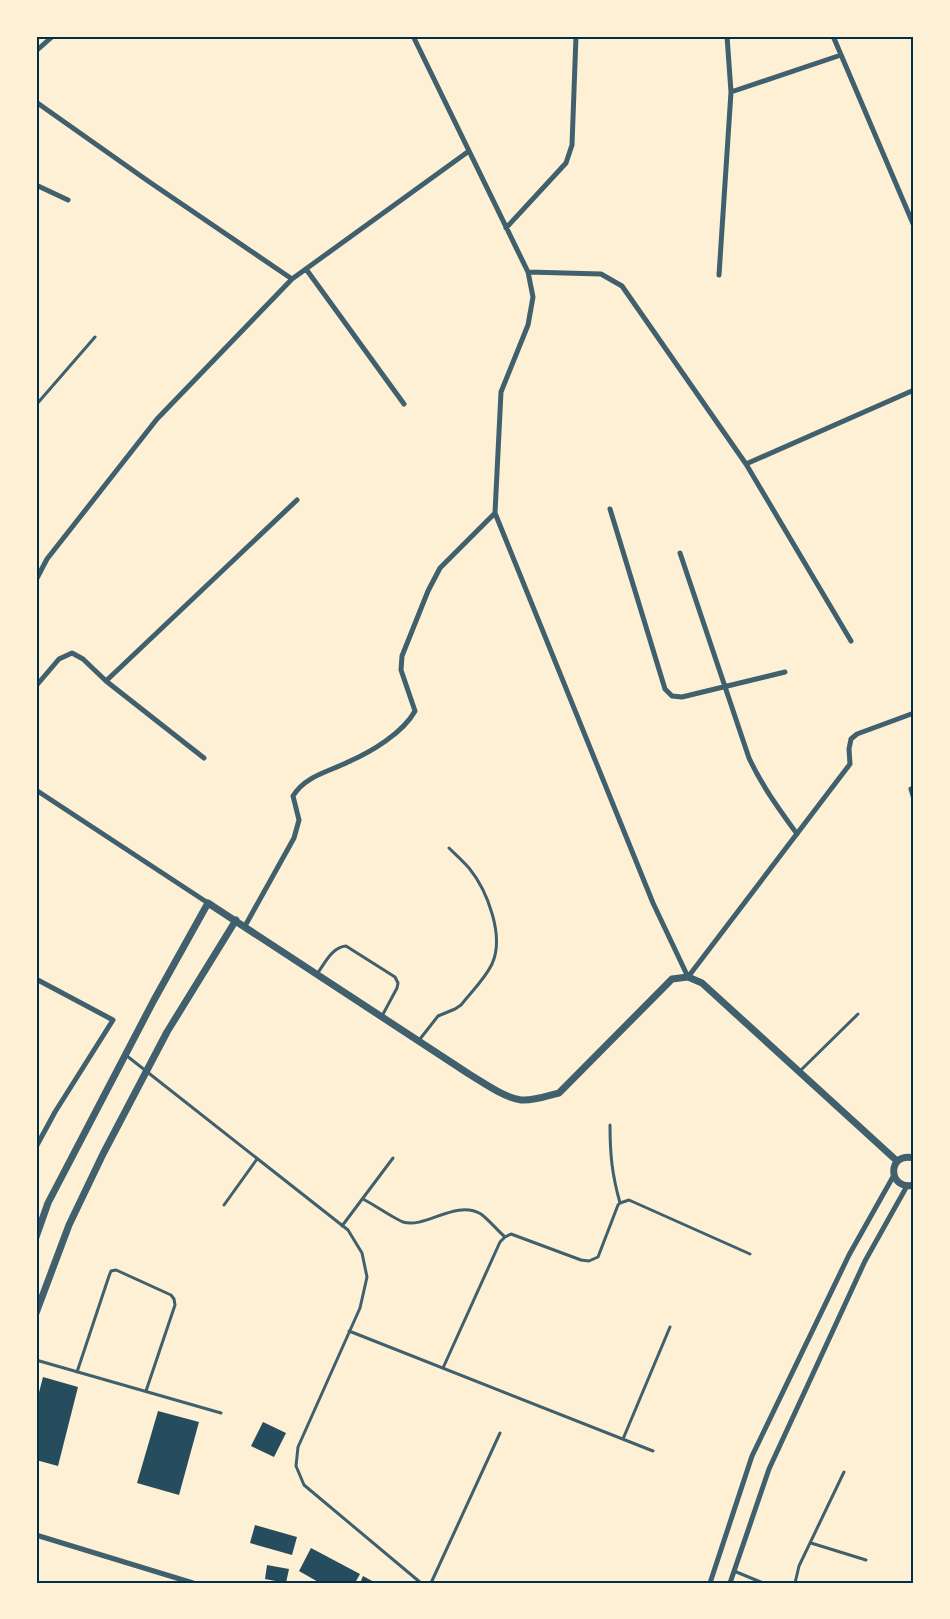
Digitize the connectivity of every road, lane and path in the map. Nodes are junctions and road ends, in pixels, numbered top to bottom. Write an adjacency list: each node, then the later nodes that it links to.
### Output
1 (53, 36): 6 (street)
2 (413, 36): 10 (street)
3 (576, 36): 14 (street)
4 (727, 36): 8 (street)
5 (833, 36): 7 (street)
6 (36, 51)
7 (841, 55): 8 (street); 13 (street)
8 (731, 92): 17 (street)
9 (36, 102): 18 (street)
10 (469, 151): 14 (street); 15 (street)
11 (36, 185): 12 (street)
12 (68, 200)
13 (914, 226)
14 (506, 228): 16 (street)
15 (306, 269): 18 (street); 21 (street)
16 (528, 272): 23 (street); 26 (street)
17 (719, 275)
18 (292, 279): 28 (street)
19 (95, 337): 22 (lane)
20 (914, 390): 23 (street)
21 (404, 404)
22 (36, 405)
23 (746, 464): 29 (street)
24 (297, 500): 31 (street)
25 (610, 509): 33 (street)
26 (495, 513): 43 (street); 45 (street)
27 (680, 553): 33 (street)
28 (36, 580)
29 (851, 641)
30 (785, 672): 33 (street)
31 (106, 681): 32 (street); 35 (street)
32 (36, 686)
33 (724, 687): 39 (street)
34 (914, 713): 39 (street)
35 (204, 758)
36 (911, 789): 38 (street)
37 (36, 790): 41 (street)
38 (914, 799)
39 (797, 834): 45 (street)
40 (449, 848): 49 (lane)
41 (208, 903): 42 (street); 50 (street)
42 (236, 920): 43 (street); 51 (street)
43 (245, 926): 44 (street)
44 (317, 974): 48 (street); 48 (lane)
45 (688, 977): 49 (street); 52 (street)
46 (36, 979): 54 (street)
47 (858, 1014): 52 (lane)
48 (382, 1016): 49 (street)
49 (418, 1041)
50 (126, 1056): 51 (lane); 65 (street)
51 (146, 1071): 57 (lane); 68 (street)
52 (800, 1072): 58 (street)
53 (610, 1125): 62 (lane)
54 (36, 1148)
55 (912, 1156): 58 (street)
56 (393, 1158): 61 (lane)
57 (257, 1159): 63 (lane); 64 (lane)
58 (897, 1161): 59 (street)
59 (894, 1175): 60 (street); 87 (street)
60 (910, 1185): 83 (street)
61 (363, 1198): 64 (lane); 66 (lane)
62 (620, 1203): 66 (lane); 67 (lane)
63 (224, 1205)
64 (342, 1226): 70 (lane)
65 (36, 1237)
66 (505, 1237): 72 (lane)
67 (750, 1254)
68 (36, 1313)
69 (670, 1327): 77 (lane)
70 (350, 1331): 72 (lane); 85 (lane)
71 (36, 1360): 73 (lane)
72 (443, 1368): 77 (lane)
73 (77, 1372): 74 (lane); 74 (lane)
74 (146, 1391): 75 (lane)
75 (221, 1413)
76 (500, 1433): 86 (lane)
77 (623, 1439): 78 (lane)
78 (653, 1451)
79 (844, 1472): 81 (lane)
80 (36, 1535): 84 (street)
81 (811, 1543): 82 (lane); 90 (lane)
82 (866, 1560)
83 (734, 1571): 88 (street); 89 (lane)
84 (193, 1583)
85 (422, 1583)
86 (431, 1583)
87 (710, 1583)
88 (730, 1583)
89 (763, 1583)
90 (795, 1583)

